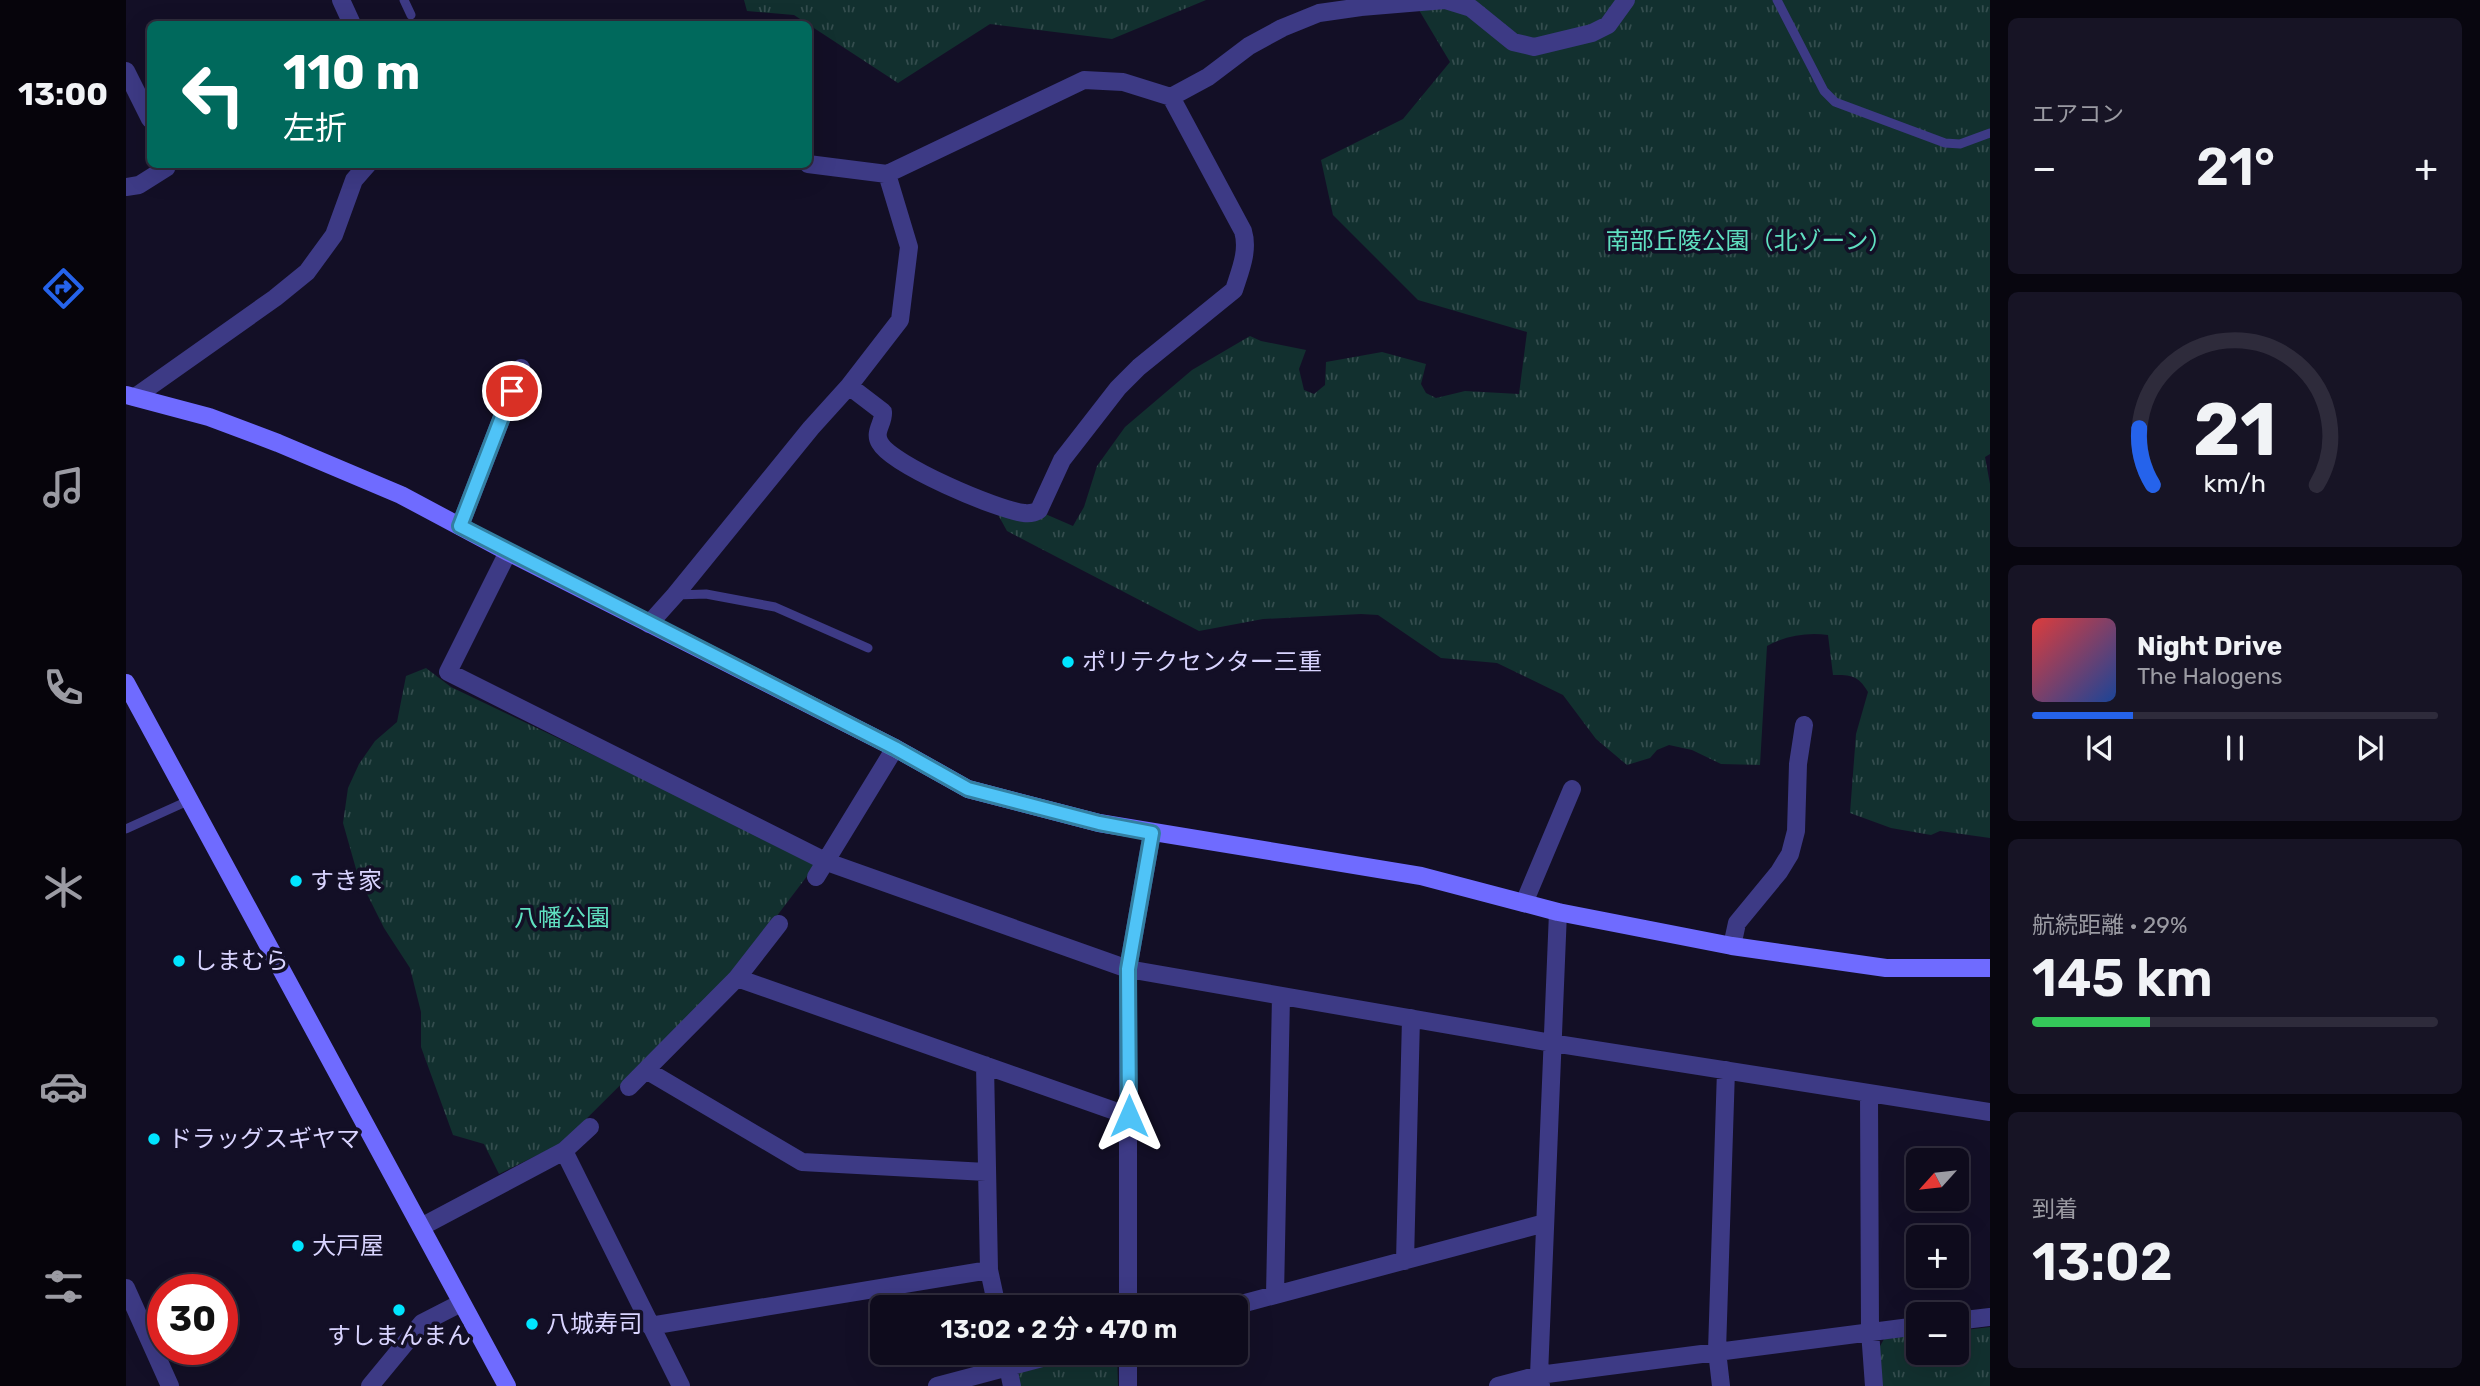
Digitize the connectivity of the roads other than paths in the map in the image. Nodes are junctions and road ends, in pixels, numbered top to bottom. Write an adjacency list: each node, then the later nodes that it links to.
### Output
1 (341, 0): 6 (street)
2 (404, 0): 5 (lane)
3 (1626, 0): 8 (street)
4 (1777, 0): 10 (lane)
5 (411, 15)
6 (351, 21)
7 (126, 71): 9 (street)
8 (1171, 97): 14 (street); 17 (street)
9 (147, 114)
10 (1990, 133)
11 (812, 165): 14 (street)
12 (166, 168): 15 (street)
13 (364, 168): 18 (street)
14 (887, 174): 17 (street)
15 (126, 187)
16 (521, 368): 19 (street)
17 (849, 386): 21 (street)
18 (131, 396): 19 (street)
19 (460, 526): 20 (street)
20 (508, 552): 22 (street); 32 (street)
21 (675, 595): 22 (street); 23 (lane)
22 (649, 624): 27 (street)
23 (868, 648)
24 (126, 683): 25 (street)
25 (131, 703): 29 (street)
26 (1804, 726): 36 (street)
27 (895, 748): 31 (street); 32 (street)
28 (1572, 789): 33 (street)
29 (190, 800): 30 (lane); 54 (street)
30 (126, 829)
31 (1152, 833): 33 (street); 38 (street)
32 (822, 869): 38 (street)
33 (1524, 902): 34 (street)
34 (1558, 912): 36 (street); 42 (street)
35 (779, 924): 39 (street)
36 (1732, 946): 37 (street)
37 (1990, 968)
38 (1128, 969): 40 (street); 49 (street)
39 (737, 978): 43 (street); 44 (street)
40 (1281, 996): 41 (street); 60 (street)
41 (1411, 1018): 42 (street); 55 (street)
42 (1552, 1043): 45 (street); 53 (street)
43 (985, 1065): 49 (street); 52 (street)
44 (646, 1070): 46 (street); 52 (street)
45 (1726, 1070): 47 (street); 68 (street)
46 (629, 1087)
47 (1869, 1094): 48 (street); 67 (street)
48 (1990, 1112)
49 (1129, 1116): 59 (street)
50 (590, 1127): 51 (street)
51 (564, 1151): 54 (street); 65 (street)
52 (986, 1172): 56 (street)
53 (1545, 1223): 55 (street); 72 (street)
54 (421, 1227): 62 (street)
55 (1405, 1261): 60 (street)
56 (989, 1270): 58 (street); 65 (street)
57 (126, 1289): 73 (street)
58 (994, 1295)
59 (1128, 1295)
60 (1276, 1295): 61 (street)
61 (1248, 1302)
62 (461, 1303): 74 (street); 75 (street)
63 (1990, 1317): 64 (street)
64 (1969, 1319)
65 (650, 1326): 76 (street)
66 (1906, 1326): 67 (street)
67 (1870, 1331): 68 (street); 82 (street)
68 (1717, 1351): 72 (street); 81 (street)
69 (994, 1365): 77 (street)
70 (1008, 1365): 78 (street)
71 (1128, 1365): 79 (street)
72 (1540, 1380): 80 (street)
73 (170, 1386)
74 (370, 1386)
75 (507, 1386)
76 (681, 1386)
77 (937, 1386)
78 (1012, 1386)
79 (1128, 1386)
80 (1498, 1386)
81 (1721, 1386)
82 (1874, 1386)

